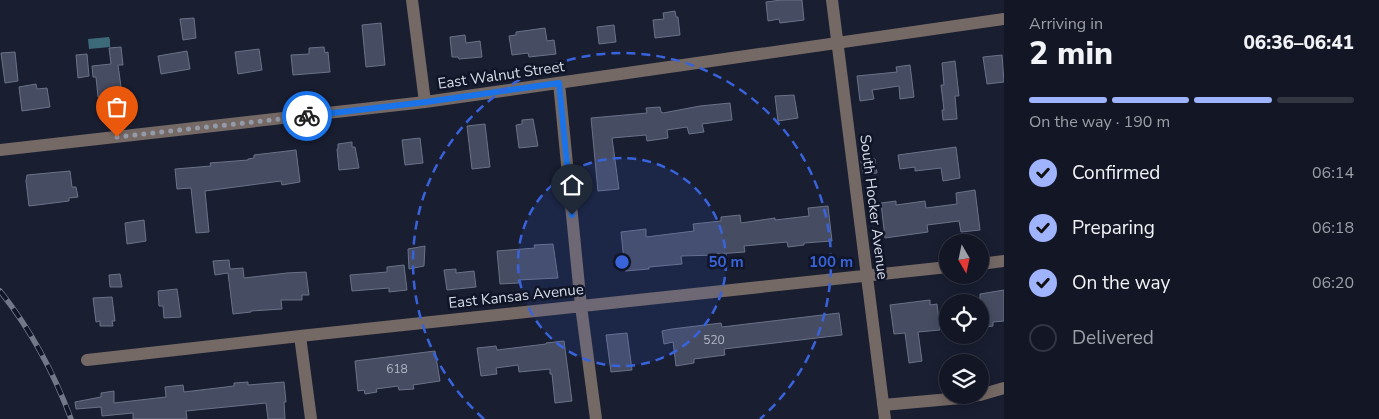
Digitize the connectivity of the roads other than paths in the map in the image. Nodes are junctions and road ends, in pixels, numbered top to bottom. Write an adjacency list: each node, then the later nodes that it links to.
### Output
1 (412, 0): 6 (street)
2 (832, 0): 4 (street, South Hocker Avenue)
3 (1004, 19): 4 (street, East Walnut Street)
4 (837, 42): 5 (street, East Walnut Street); 11 (street, South Hocker Avenue)
5 (559, 83): 6 (street, East Walnut Street); 12 (street)
6 (426, 102): 7 (street, East Walnut Street)
7 (0, 150)
8 (1004, 261): 9 (street)
9 (989, 263)
10 (939, 268): 11 (street, East Kansas Avenue)
11 (867, 276): 12 (street, East Kansas Avenue); 18 (street, South Hocker Avenue)
12 (581, 306): 13 (street, East Kansas Avenue); 20 (street)
13 (300, 336): 14 (street, East Kansas Avenue); 19 (street)
14 (87, 360)
15 (1004, 388): 16 (street)
16 (989, 392)
17 (939, 400): 18 (street)
18 (883, 405): 21 (street, South Hocker Avenue)
19 (311, 419)
20 (596, 419)
21 (885, 419)

